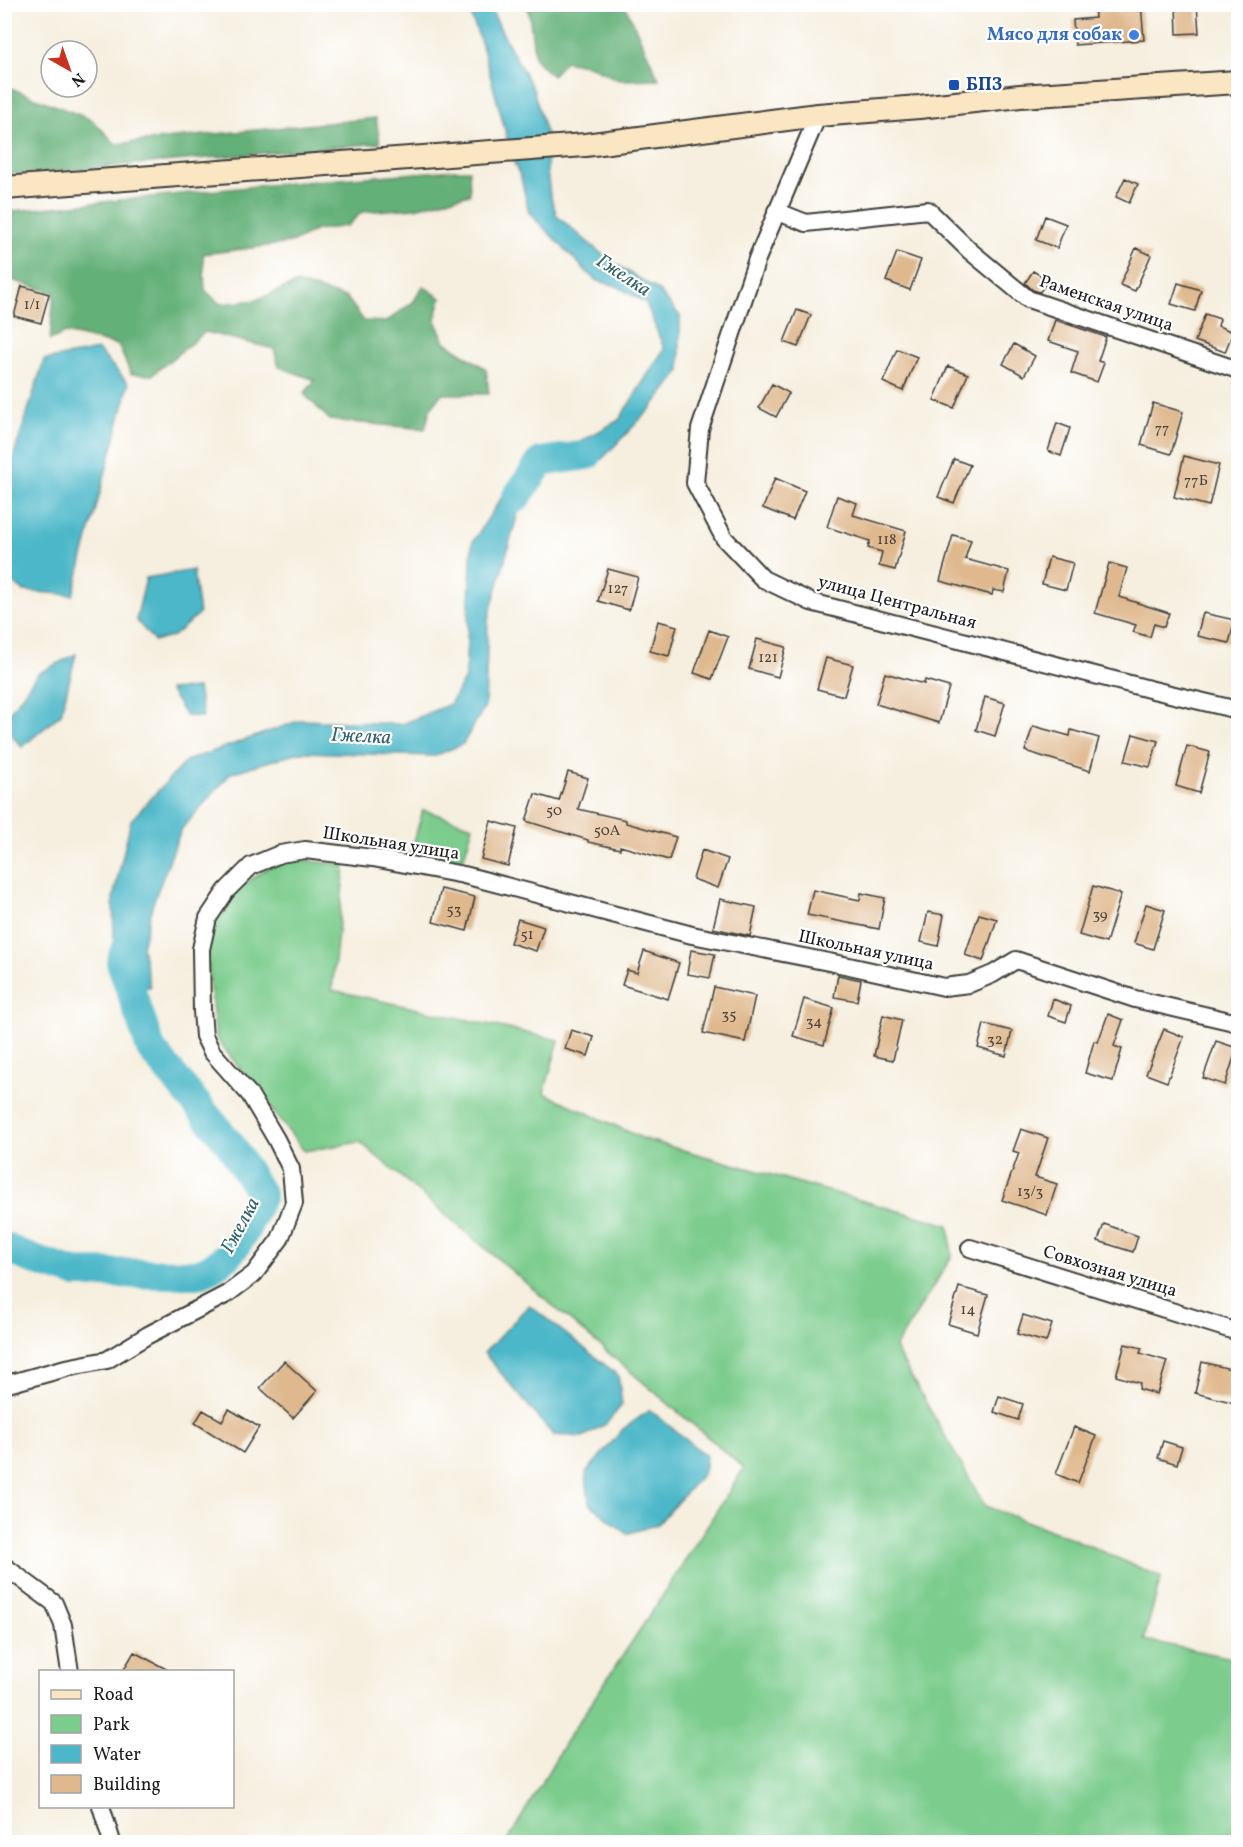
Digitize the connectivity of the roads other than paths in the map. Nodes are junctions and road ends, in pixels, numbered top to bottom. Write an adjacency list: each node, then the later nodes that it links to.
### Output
1 (1239, 82): 2 (main road)
2 (818, 115): 3 (main road); 4 (street, улица Центральная)
3 (4, 188)
4 (776, 211): 5 (street, Раменская улица); 6 (street, улица Центральная)
5 (1239, 370)
6 (1239, 710)
7 (1239, 1023): 10 (street, Школьная улица)
8 (970, 1248): 9 (street, Совхозная улица)
9 (1239, 1332)
10 (4, 1386)
11 (4, 1566): 12 (street)
12 (70, 1670)
13 (102, 1808): 14 (street)
14 (112, 1842)

